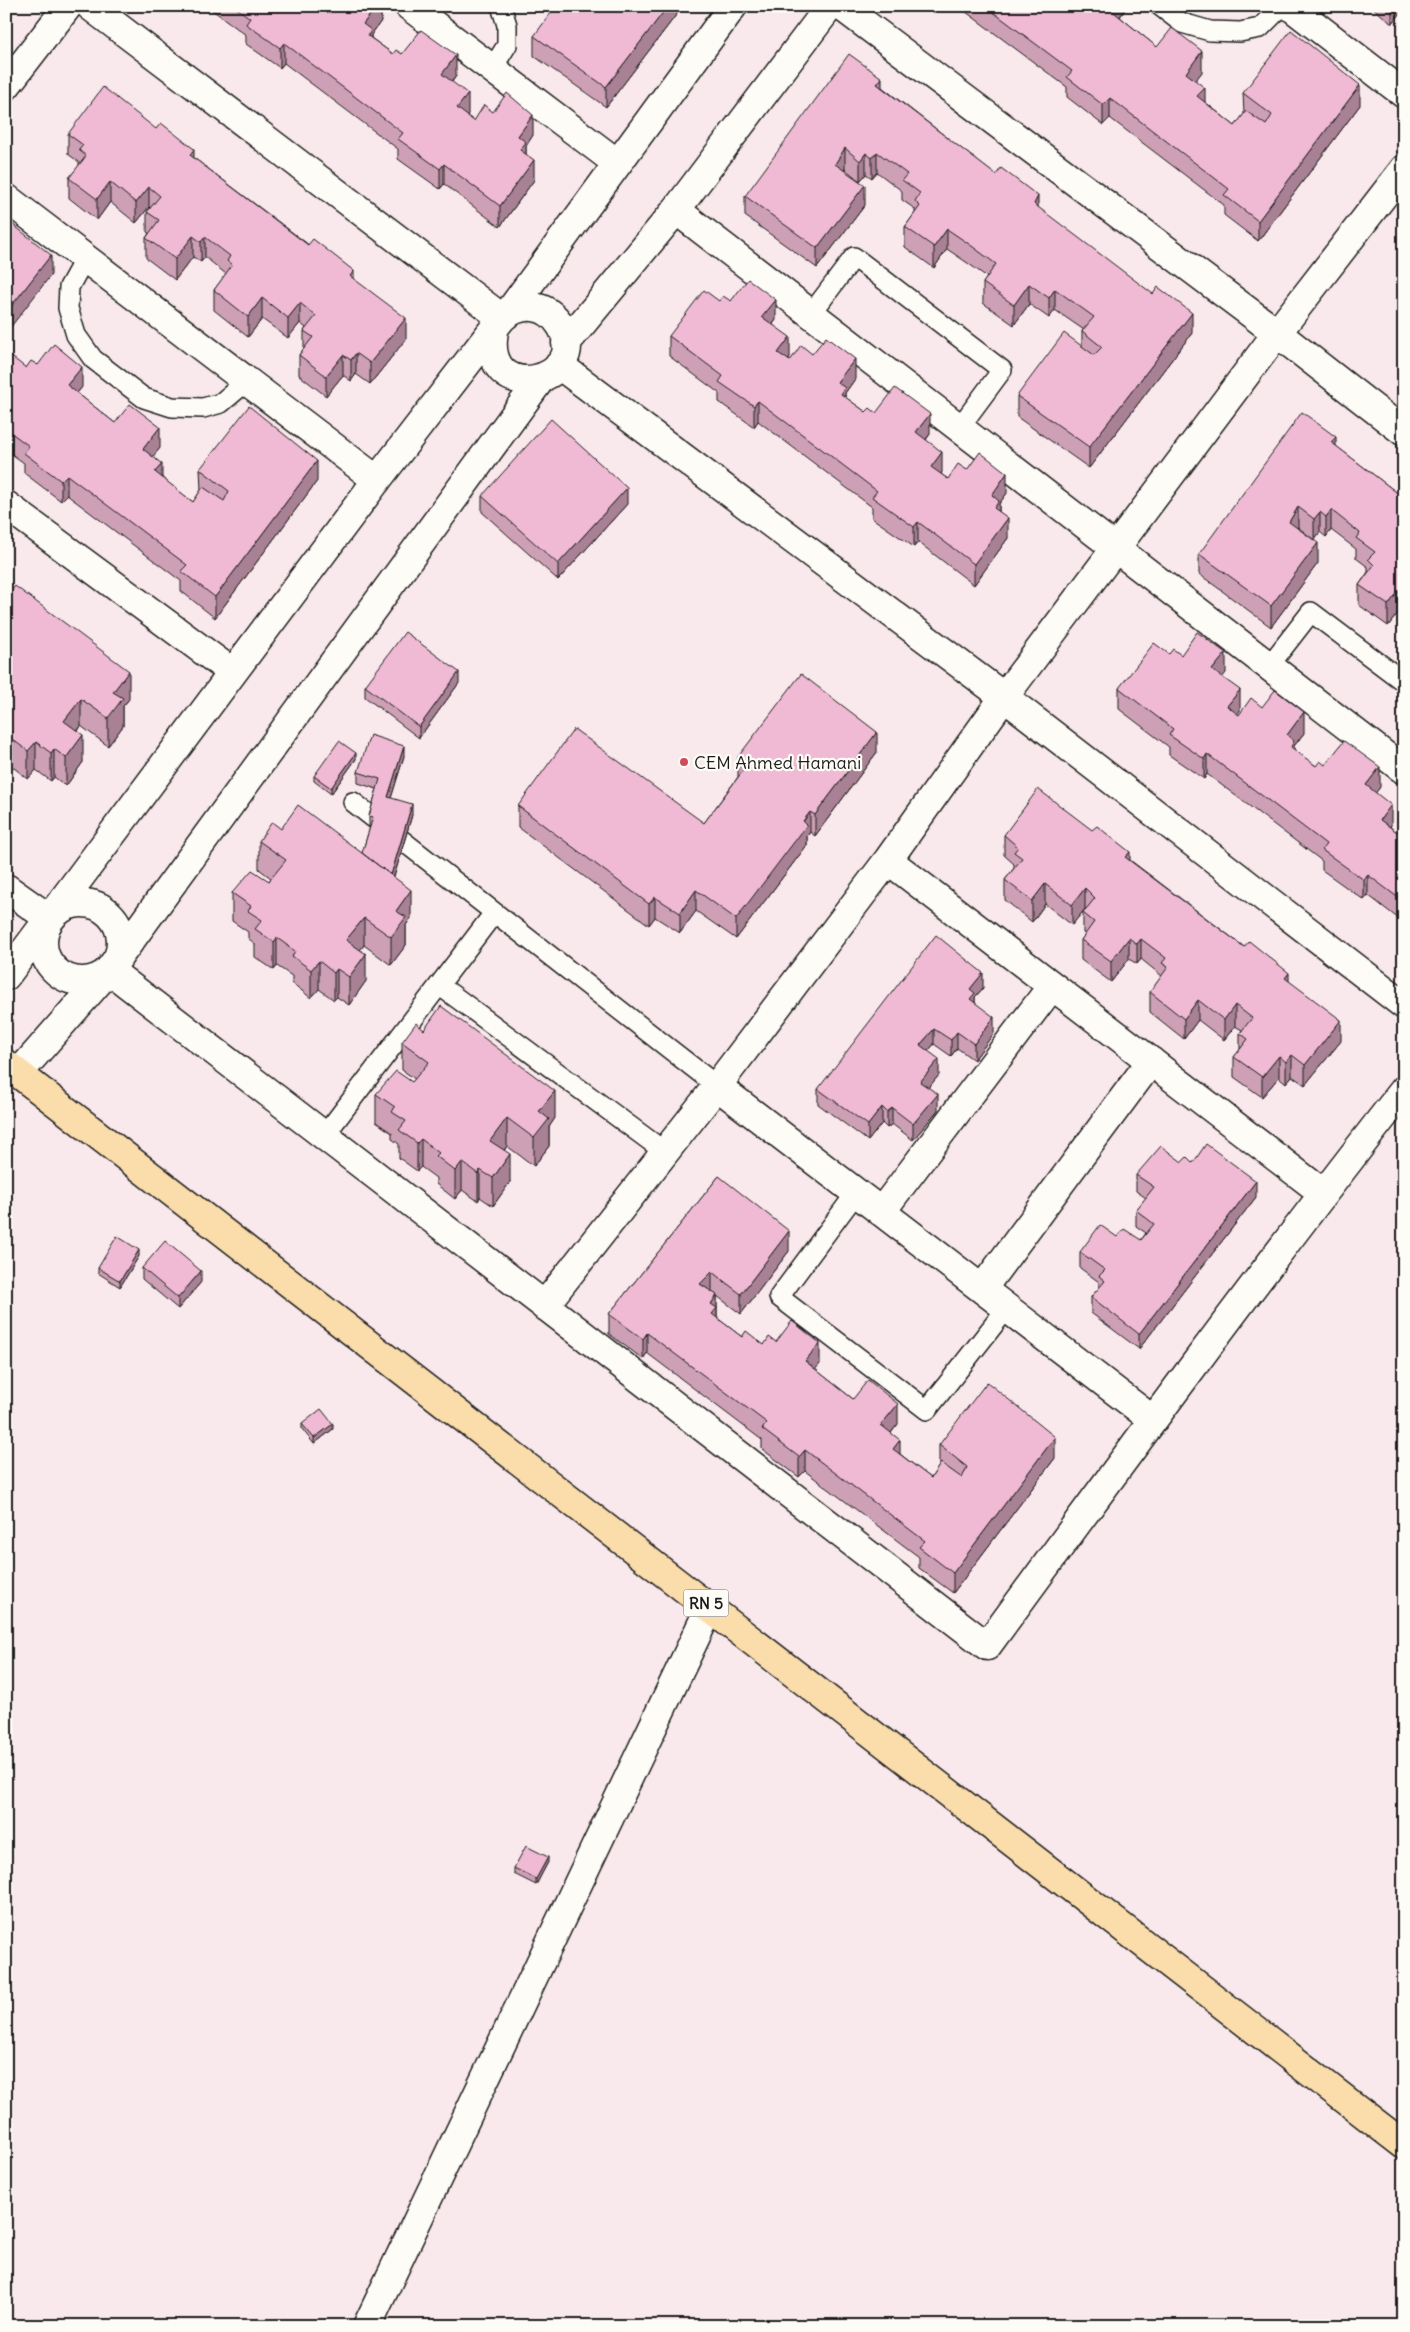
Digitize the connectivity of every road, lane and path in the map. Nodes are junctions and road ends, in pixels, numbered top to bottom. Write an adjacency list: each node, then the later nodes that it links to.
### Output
1 (68, 6): 12 (street)
2 (90, 6): 20 (street)
3 (409, 6): 11 (street)
4 (501, 6): 11 (lane)
5 (733, 6): 14 (street)
6 (830, 6): 17 (street)
7 (841, 6): 21 (street)
8 (1160, 6): 9 (lane)
9 (1282, 6)
10 (1290, 6): 13 (street)
11 (492, 69): 14 (street)
12 (6, 86)
13 (1404, 94)
14 (617, 163): 20 (street)
15 (1404, 169): 21 (street)
16 (6, 198): 18 (street)
17 (676, 210): 19 (street); 22 (street)
18 (85, 258): 23 (street); 23 (lane)
19 (811, 314): 24 (street); 24 (lane)
20 (502, 320): 22 (street); 22 (street); 26 (street)
21 (1277, 333): 25 (street); 28 (street)
22 (555, 363): 32 (street); 39 (street)
23 (246, 381): 26 (street)
24 (959, 428): 28 (street)
25 (1404, 432)
26 (377, 480): 30 (street)
27 (6, 505): 30 (street)
28 (1116, 548): 29 (street); 32 (street)
29 (1269, 666): 31 (lane); 33 (street)
30 (232, 672): 38 (street)
31 (1404, 682)
32 (1004, 697): 35 (street); 43 (street)
33 (1404, 770)
34 (353, 802): 37 (lane)
35 (888, 860): 42 (street); 46 (street)
36 (6, 888): 38 (street)
37 (494, 913): 41 (lane); 46 (lane)
38 (50, 919): 39 (street); 39 (street); 40 (street)
39 (109, 970): 45 (street); 48 (street)
40 (6, 976)
41 (439, 985): 48 (lane); 49 (lane)
42 (1052, 986): 44 (street); 52 (street)
43 (1404, 1005)
44 (1150, 1061): 51 (street); 53 (street)
45 (12, 1069): 57 (main road, RN 5)
46 (717, 1086): 49 (street); 50 (street)
47 (1404, 1090): 51 (street)
48 (324, 1136): 54 (street)
49 (665, 1152): 54 (street)
50 (856, 1193): 52 (street); 55 (lane)
51 (1323, 1193): 56 (street)
52 (881, 1212): 53 (street)
53 (982, 1289): 55 (street)
54 (544, 1306): 56 (street)
55 (1007, 1308): 56 (street)
56 (1153, 1420)
57 (710, 1607): 58 (main road, RN 5); 59 (street)
58 (1404, 2144)
59 (367, 2326)

